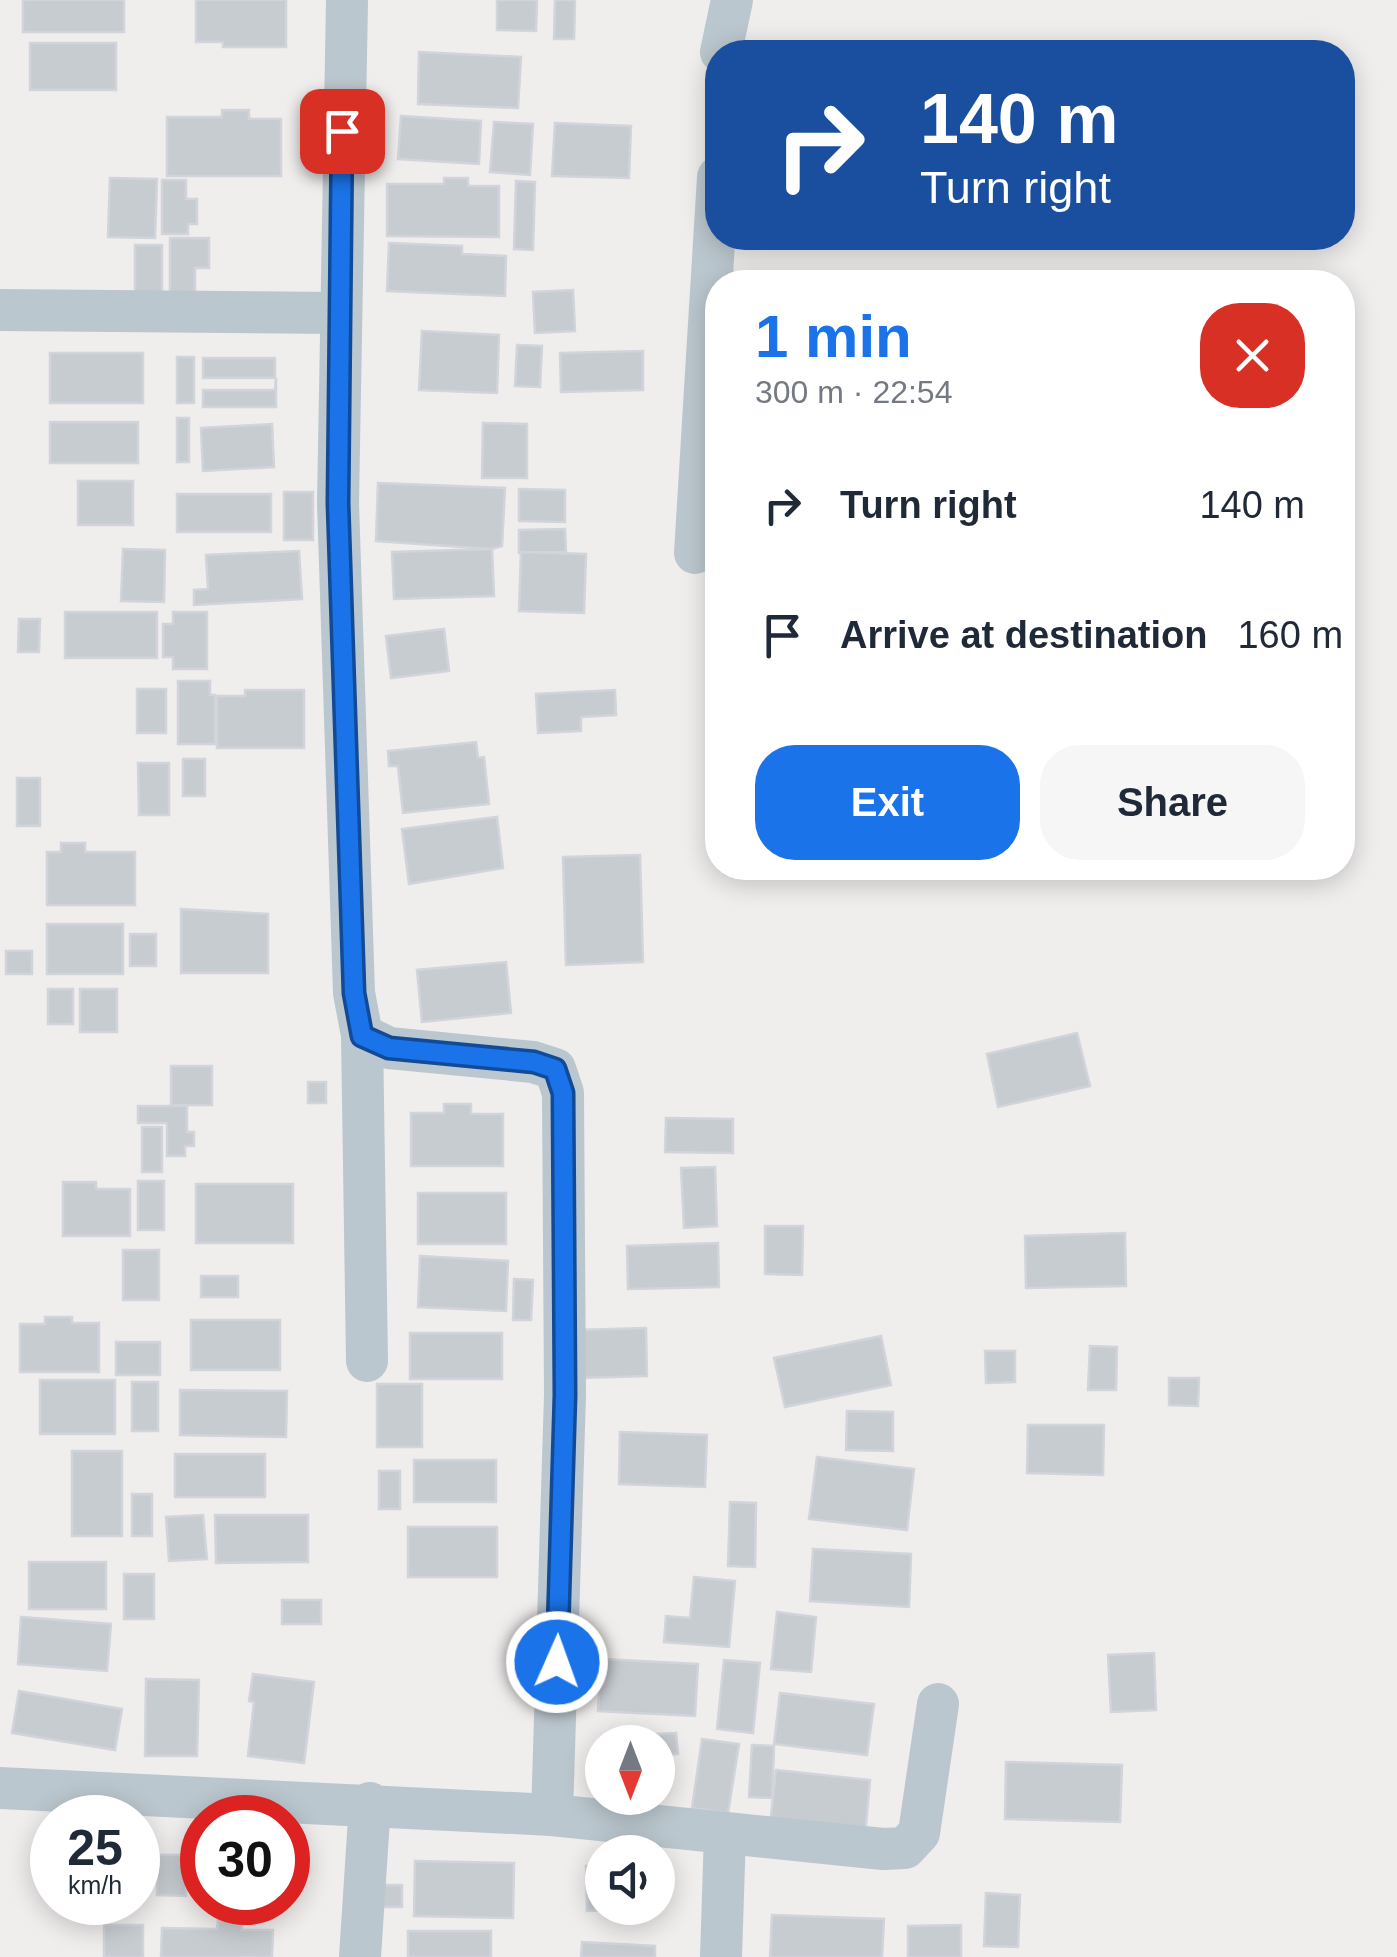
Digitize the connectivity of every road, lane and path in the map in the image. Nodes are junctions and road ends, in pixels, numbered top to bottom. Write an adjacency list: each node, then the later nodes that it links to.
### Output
1 (347, 0): 5 (street)
2 (732, 0): 3 (street)
3 (724, 40)
4 (0, 310): 5 (street)
5 (339, 313): 8 (street)
6 (705, 390): 7 (street)
7 (695, 553)
8 (362, 1036): 9 (street); 13 (street)
9 (366, 1361)
10 (938, 1704): 14 (street)
11 (0, 1788): 12 (street)
12 (370, 1803): 13 (street); 15 (street)
13 (552, 1814): 14 (street)
14 (725, 1833): 16 (street)
15 (360, 1957)
16 (721, 1957)

